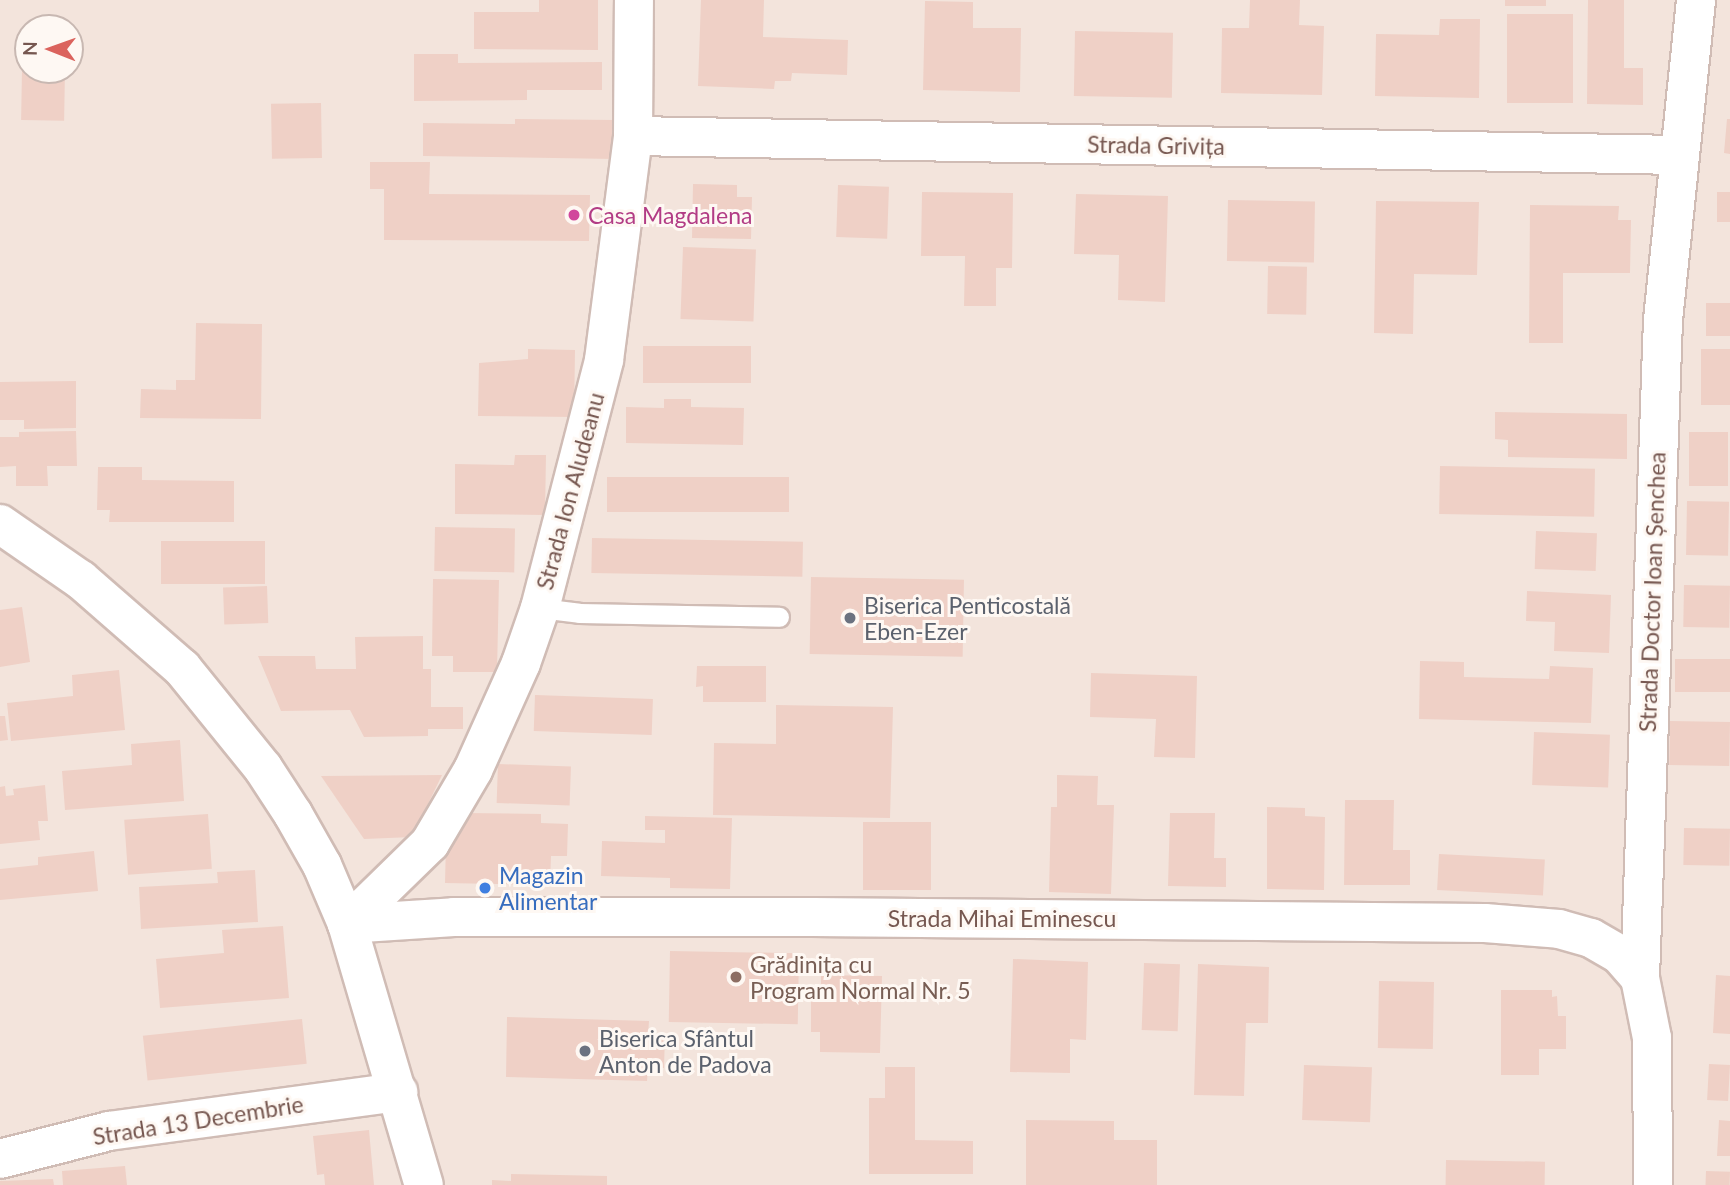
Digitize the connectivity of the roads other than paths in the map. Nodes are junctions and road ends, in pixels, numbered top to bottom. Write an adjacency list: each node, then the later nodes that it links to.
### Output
1 (634, 0): 3 (street, Strada Ion Aludeanu)
2 (1696, 0): 4 (street, Strada Doctor Ioan Șenchea)
3 (633, 136): 4 (street, Strada Grivița); 6 (street, Strada Ion Aludeanu)
4 (1679, 155): 9 (street, Strada Doctor Ioan Șenchea)
5 (0, 524): 8 (street)
6 (540, 608): 7 (lane); 8 (street, Strada Ion Aludeanu)
7 (779, 617)
8 (347, 924): 9 (street, Strada Mihai Eminescu); 10 (street)
9 (1640, 978): 13 (street, Strada Doctor Ioan Șenchea)
10 (398, 1092): 11 (street, Strada 13 Decembrie); 12 (street)
11 (0, 1159)
12 (424, 1185)
13 (1653, 1185)

